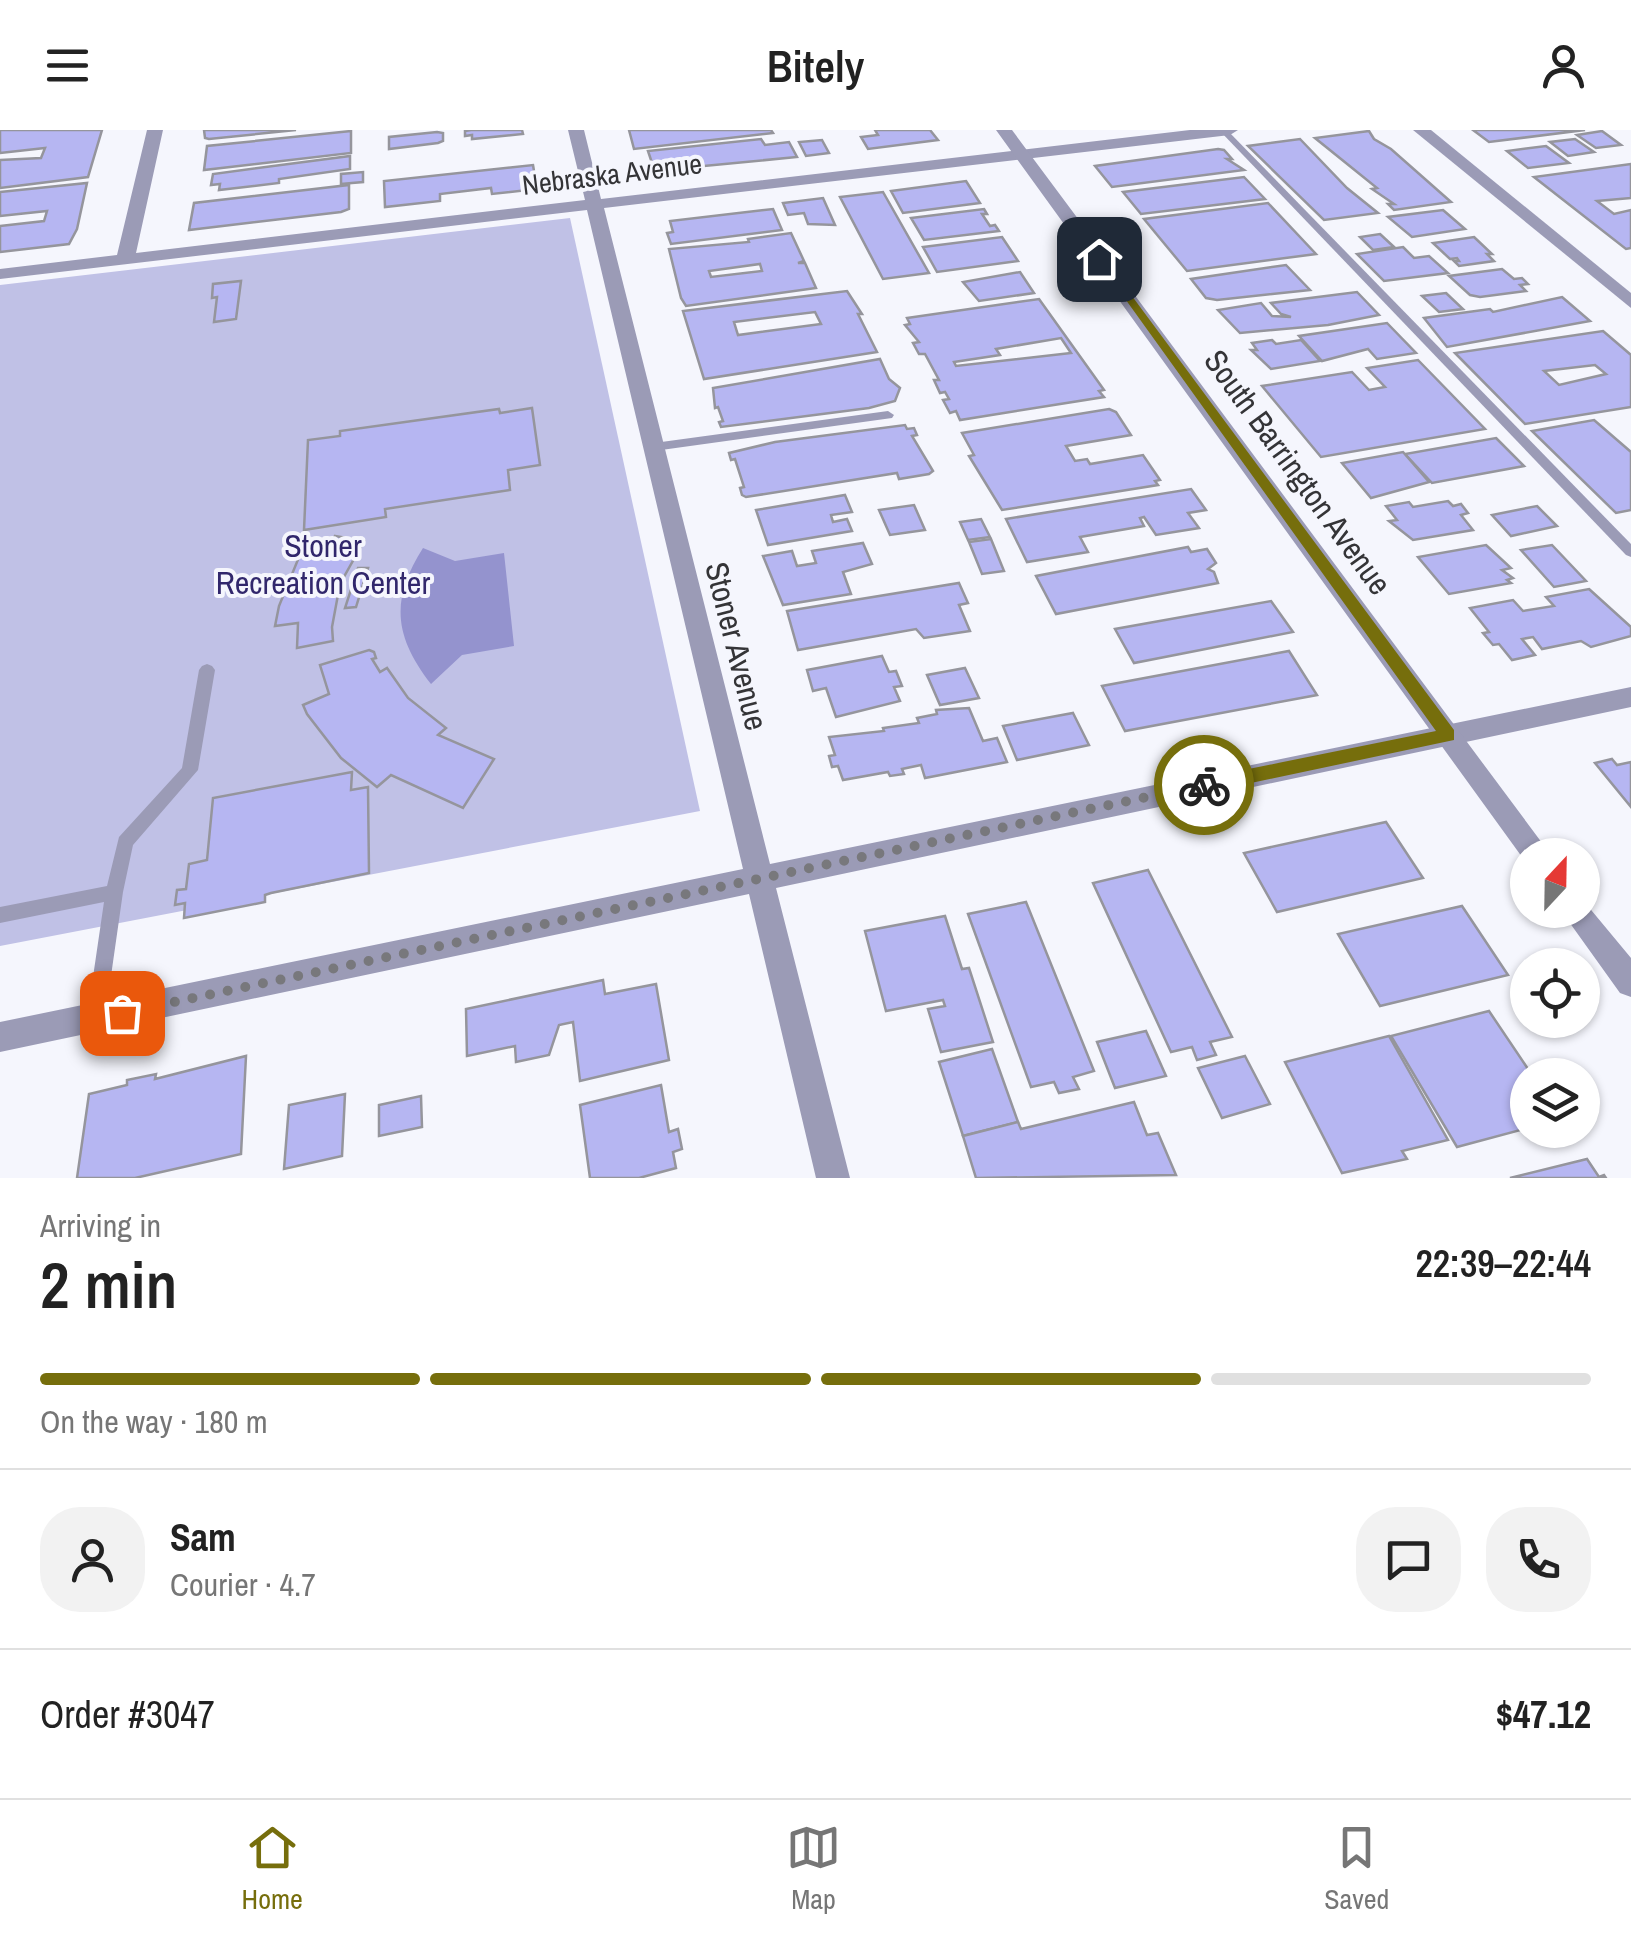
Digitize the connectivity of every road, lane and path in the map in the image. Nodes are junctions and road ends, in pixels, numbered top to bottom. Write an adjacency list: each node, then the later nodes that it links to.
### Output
1 (155, 130): 8 (street)
2 (576, 130): 7 (street, Stoner Avenue)
3 (1004, 130): 6 (street, South Barrington Avenue)
4 (1226, 130): 6 (street, Nebraska Avenue); 13 (lane)
5 (1420, 130): 10 (street)
6 (1022, 155): 7 (street, Nebraska Avenue); 16 (street, South Barrington Avenue)
7 (594, 203): 8 (street, Nebraska Avenue); 12 (street, Stoner Avenue)
8 (125, 260): 9 (street, Nebraska Avenue)
9 (0, 274)
10 (1631, 302)
11 (888, 415): 12 (lane)
12 (654, 446): 18 (street, Stoner Avenue)
13 (1631, 552)
14 (207, 670): 19 (lane)
15 (1631, 697): 16 (street)
16 (1448, 735): 17 (street, South Barrington Avenue); 18 (street)
17 (1524, 838)
18 (759, 876): 23 (street); 25 (street, Stoner Avenue)
19 (114, 892): 20 (lane); 23 (lane)
20 (0, 915)
21 (1590, 928): 22 (street)
22 (1631, 983)
23 (96, 1018): 24 (street)
24 (0, 1037)
25 (833, 1178)

